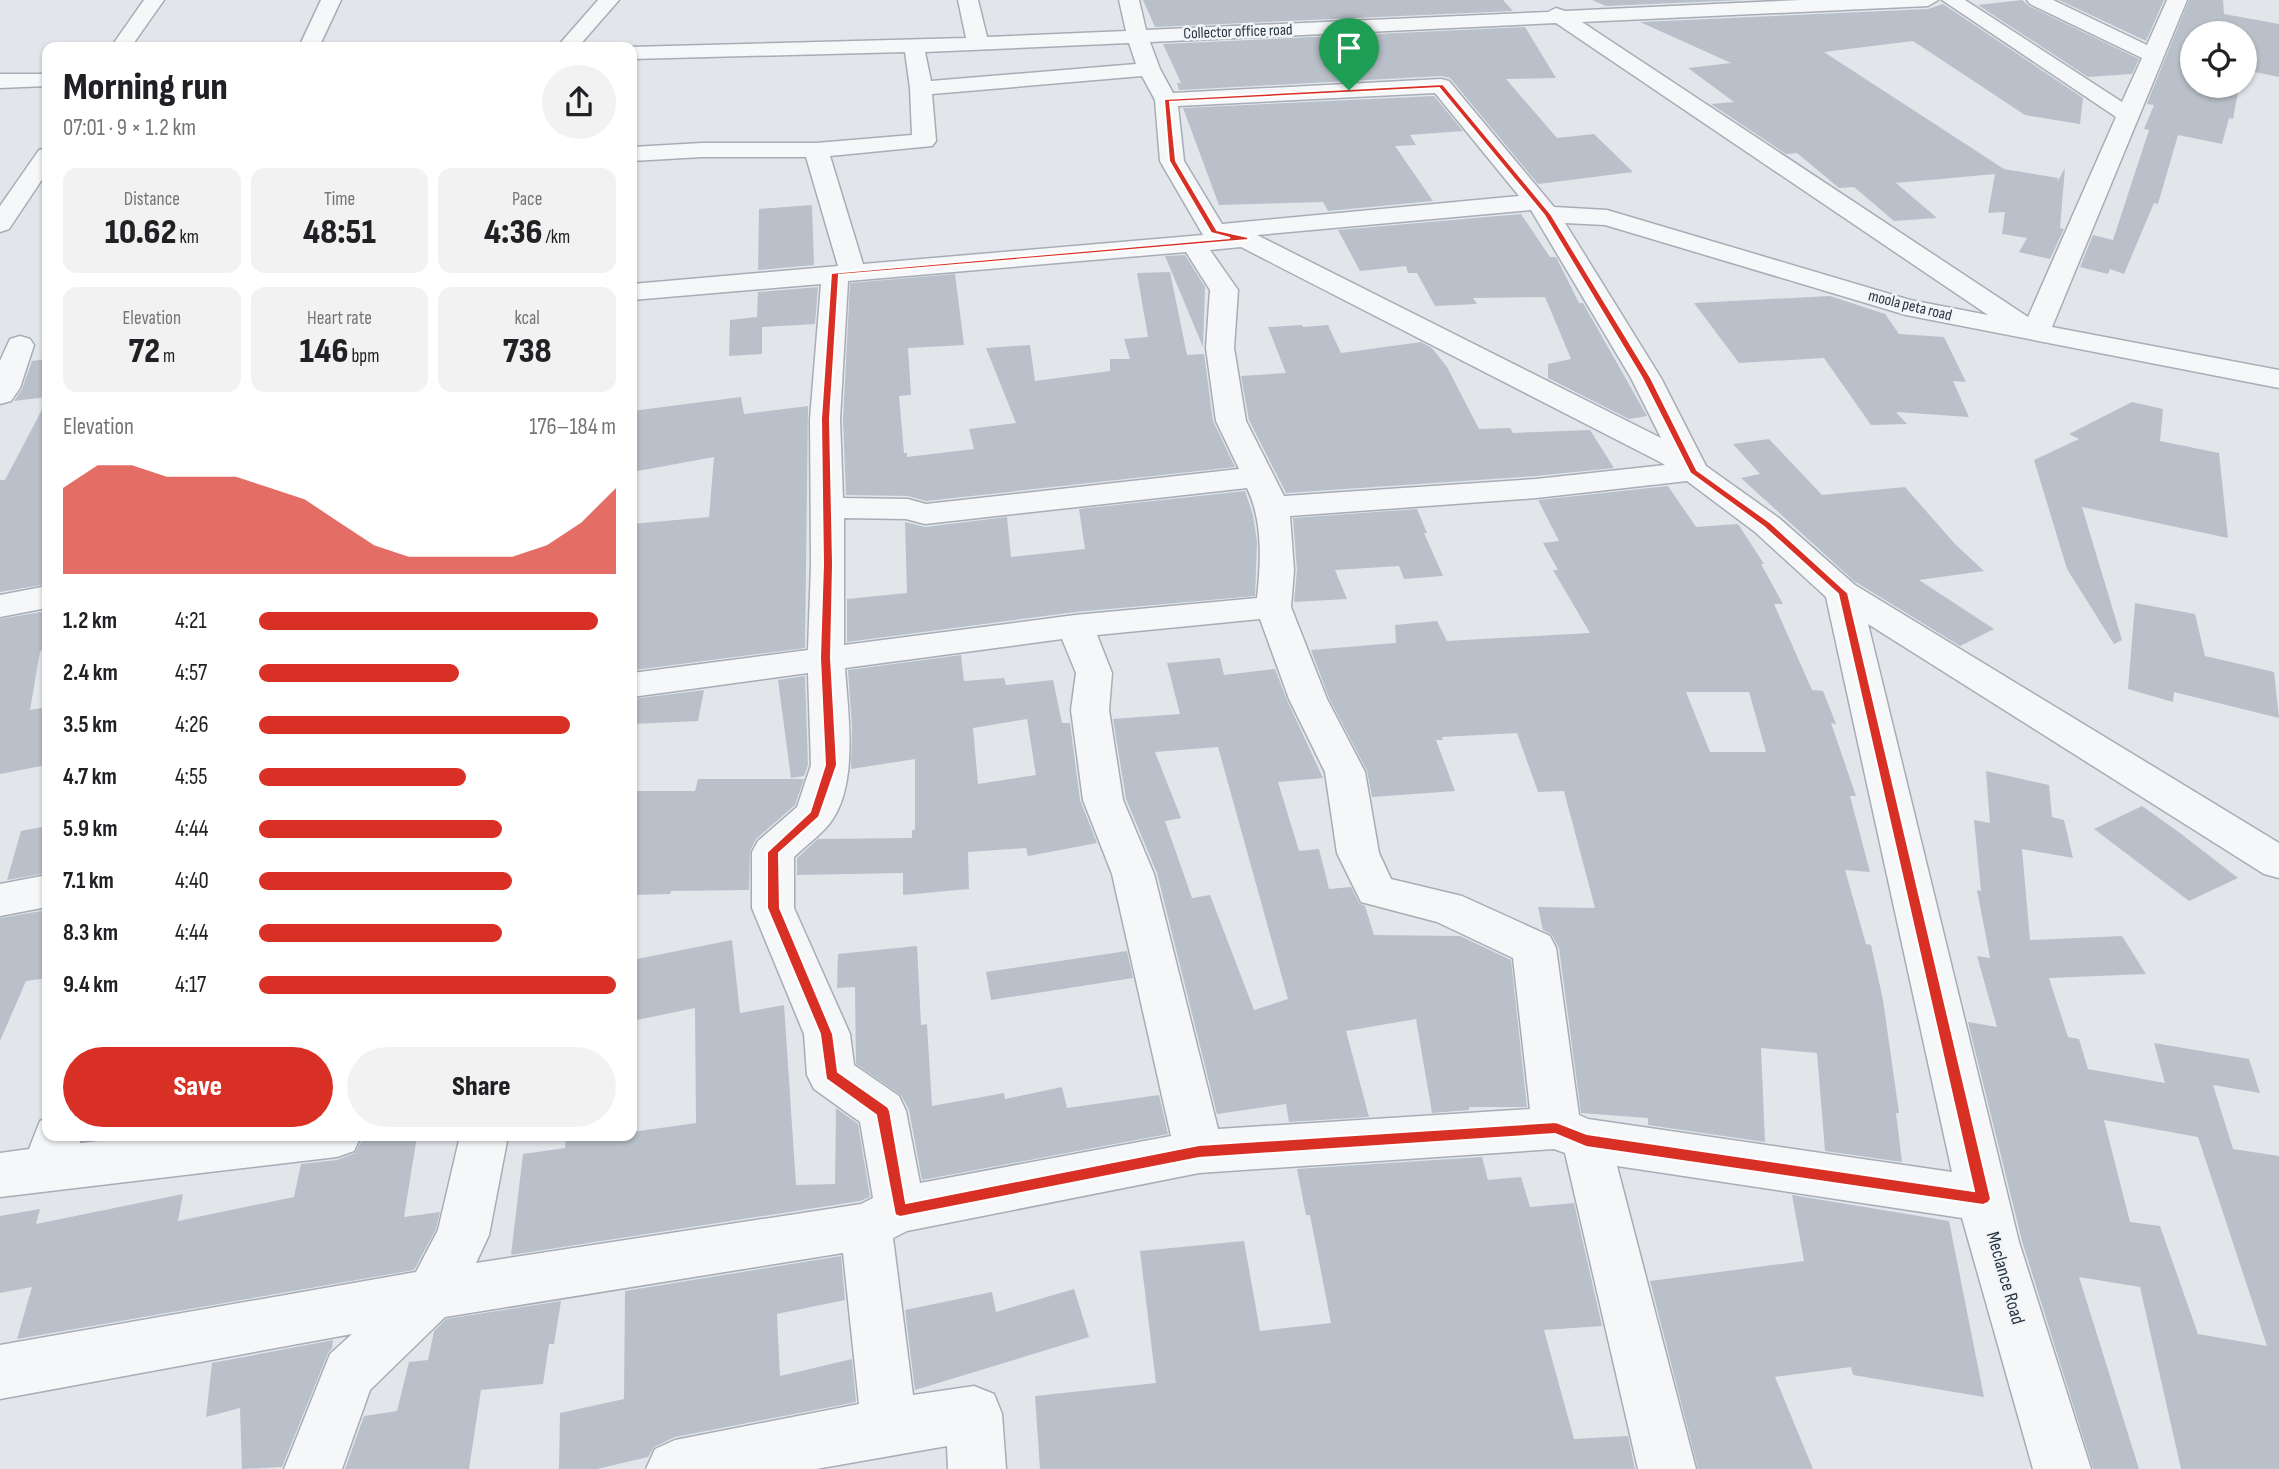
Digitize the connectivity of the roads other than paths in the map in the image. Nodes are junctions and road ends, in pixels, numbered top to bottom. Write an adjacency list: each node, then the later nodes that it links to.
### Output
1 (154, 0): 15 (street)
2 (331, 0): 16 (street)
3 (609, 0): 17 (street)
4 (968, 0): 18 (street)
5 (1129, 0): 14 (street)
6 (1536, 0): 13 (street)
7 (1928, 0): 11 (street, Collector office road)
8 (1952, 0): 27 (street)
9 (2037, 0): 21 (street)
10 (2177, 0): 21 (street)
11 (1905, 1): 12 (street, Collector office road)
12 (1757, 4): 13 (street, Collector office road)
13 (1562, 19): 14 (street, Collector office road); 36 (street)
14 (1137, 36): 18 (street, Collector office road); 22 (street)
15 (125, 42)
16 (311, 42)
17 (571, 42)
18 (978, 44): 19 (street, Collector office road)
19 (914, 46): 20 (street, Collector office road); 25 (street)
20 (637, 53)
21 (2154, 56): 27 (street)
22 (1150, 69): 25 (street); 26 (street)
23 (42, 80): 24 (street)
24 (0, 81)
25 (921, 88): 28 (street)
26 (1166, 100): 31 (street); 33 (street)
27 (2129, 116): 36 (street)
28 (816, 150): 29 (street); 34 (street)
29 (637, 154)
30 (42, 162): 32 (street)
31 (1543, 208): 33 (street, moola peta road); 36 (street, moola peta road); 40 (street)
32 (0, 225)
33 (1204, 237): 34 (street); 40 (street); 41 (street)
34 (844, 273): 35 (street); 42 (street)
35 (637, 292)
36 (2035, 333): 38 (street, moola peta road)
37 (22, 345): 39 (street)
38 (2279, 379)
39 (0, 395)
40 (1693, 471): 41 (street); 43 (street)
41 (1265, 492): 42 (street); 46 (street)
42 (827, 508): 48 (street)
43 (1843, 593): 50 (street); 59 (street, Meclance Road)
44 (42, 598): 45 (street)
45 (0, 606)
46 (1273, 607): 47 (street); 53 (street)
47 (1074, 626): 48 (street); 57 (street)
48 (826, 658): 49 (street); 60 (street)
49 (637, 684)
50 (2279, 863)
51 (42, 892): 52 (street)
52 (0, 900)
53 (1571, 1134): 57 (street); 59 (street); 67 (street)
54 (248, 1141): 56 (street)
55 (483, 1141): 61 (street)
56 (53, 1152): 58 (street)
57 (1199, 1152): 60 (street)
58 (0, 1175)
59 (1983, 1199): 68 (street, Meclance Road)
60 (883, 1218): 61 (street); 63 (street)
61 (432, 1294): 62 (street); 64 (street)
62 (0, 1372)
63 (888, 1426): 65 (street); 66 (street)
64 (313, 1469)
65 (675, 1469)
66 (977, 1469)
67 (1667, 1469)
68 (2062, 1469)

